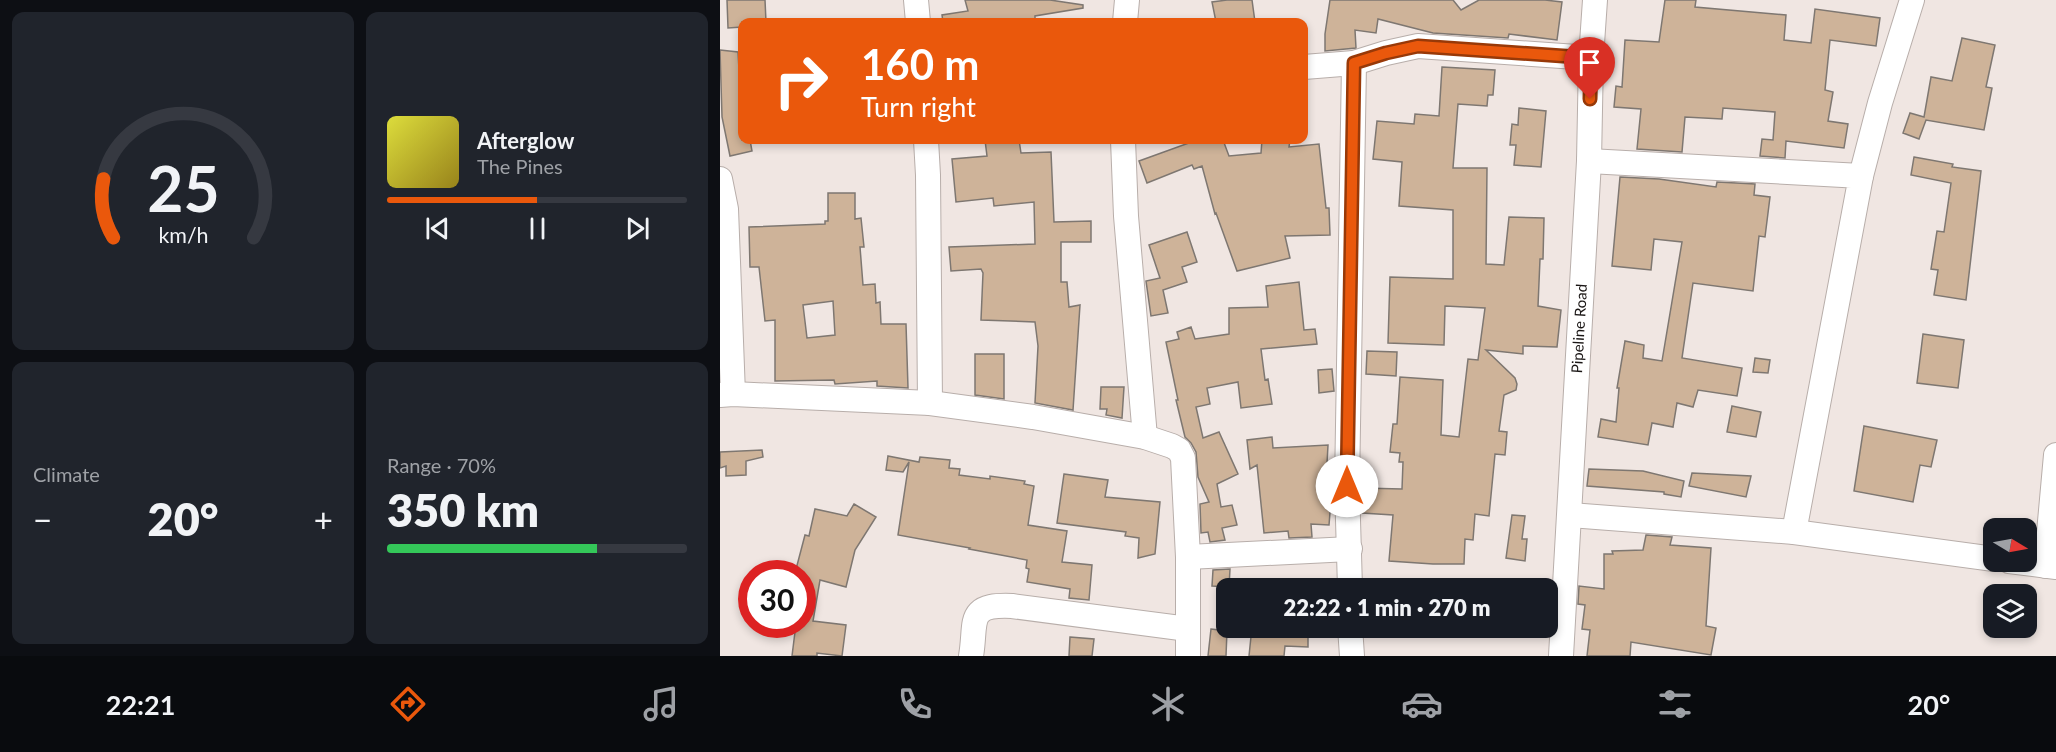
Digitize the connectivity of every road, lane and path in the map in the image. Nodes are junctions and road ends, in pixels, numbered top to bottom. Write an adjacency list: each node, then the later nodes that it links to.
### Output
1 (916, 0): 5 (street)
2 (1127, 0): 6 (street)
3 (1595, 0): 7 (street, Pipeline Road)
4 (1912, 0): 13 (street)
5 (918, 18)
6 (1125, 18)
7 (1591, 58): 8 (street); 12 (street, Pipeline Road)
8 (1354, 63): 9 (street); 21 (street)
9 (1308, 67)
10 (926, 144): 16 (street)
11 (1123, 144): 17 (street)
12 (1589, 161): 13 (street); 19 (street, Pipeline Road)
13 (1861, 176): 20 (street)
14 (720, 178): 15 (street)
15 (726, 395): 16 (street)
16 (930, 403): 17 (street)
17 (1145, 436): 22 (street)
18 (2056, 455): 24 (street)
19 (1570, 515): 20 (street); 31 (street, Pipeline Road)
20 (1794, 532): 23 (street)
21 (1350, 549): 22 (street); 25 (street)
22 (1188, 557): 26 (street)
23 (1983, 558)
24 (2051, 567)
25 (1350, 578)
26 (1188, 629): 28 (street); 29 (street)
27 (1351, 638): 30 (street)
28 (971, 656)
29 (1188, 656)
30 (1352, 656)
31 (1561, 656)

